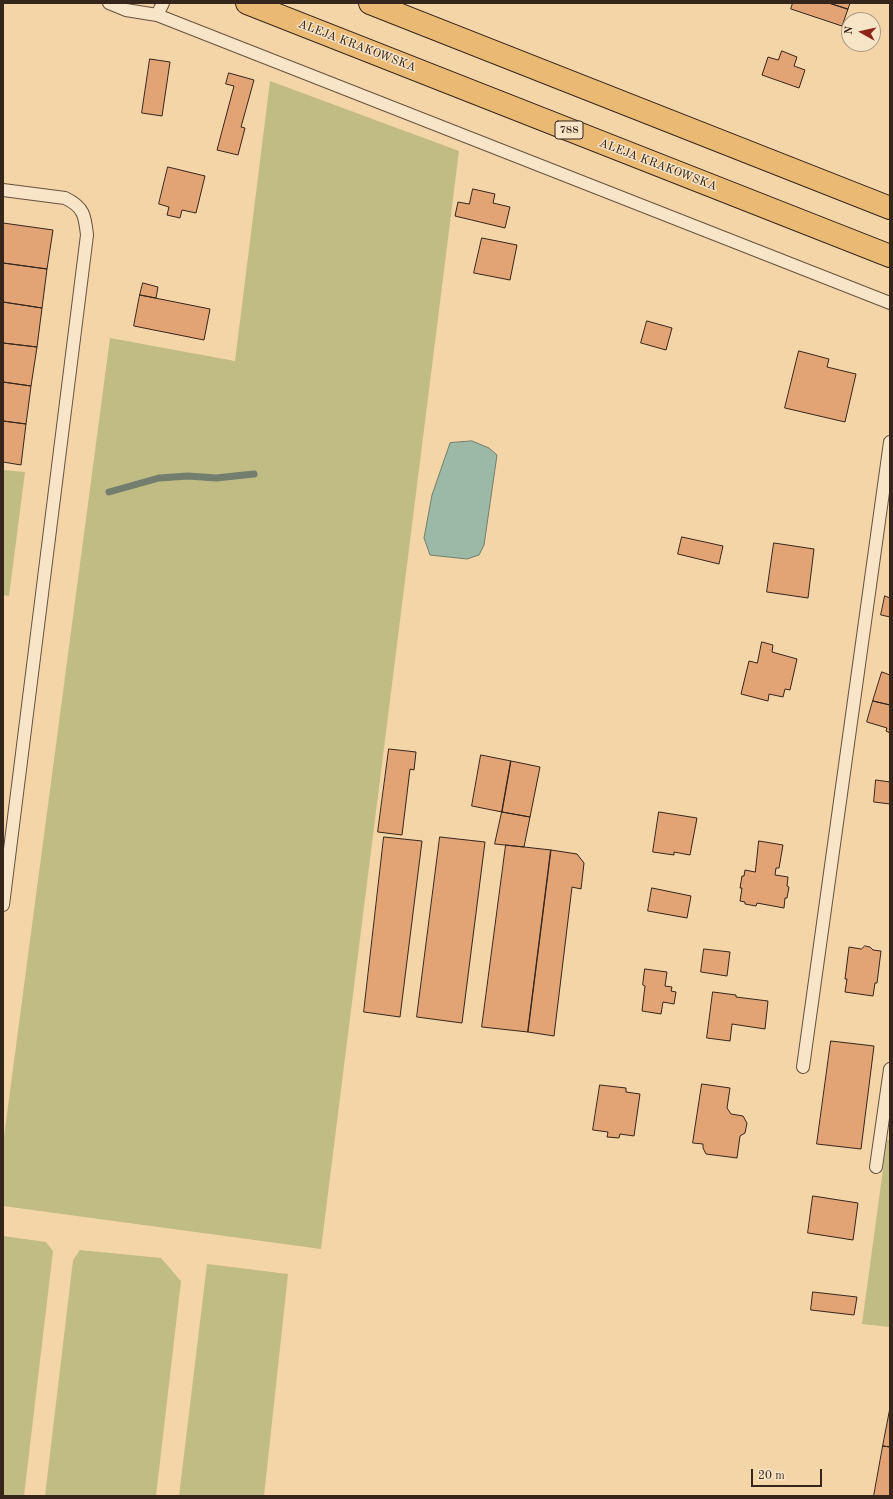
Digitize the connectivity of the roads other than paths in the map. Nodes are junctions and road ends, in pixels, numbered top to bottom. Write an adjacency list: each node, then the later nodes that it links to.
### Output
1 (109, 3): 5 (lane)
2 (163, 3): 5 (lane)
3 (247, 3): 8 (main road, ALEJA KRAKOWSKA / 788)
4 (370, 3): 7 (main road)
5 (157, 16): 9 (lane)
6 (3, 190): 11 (lane)
7 (890, 208)
8 (890, 256)
9 (890, 302)
10 (890, 442): 12 (lane)
11 (3, 905)
12 (803, 1067)
13 (890, 1068): 14 (lane)
14 (876, 1167)

